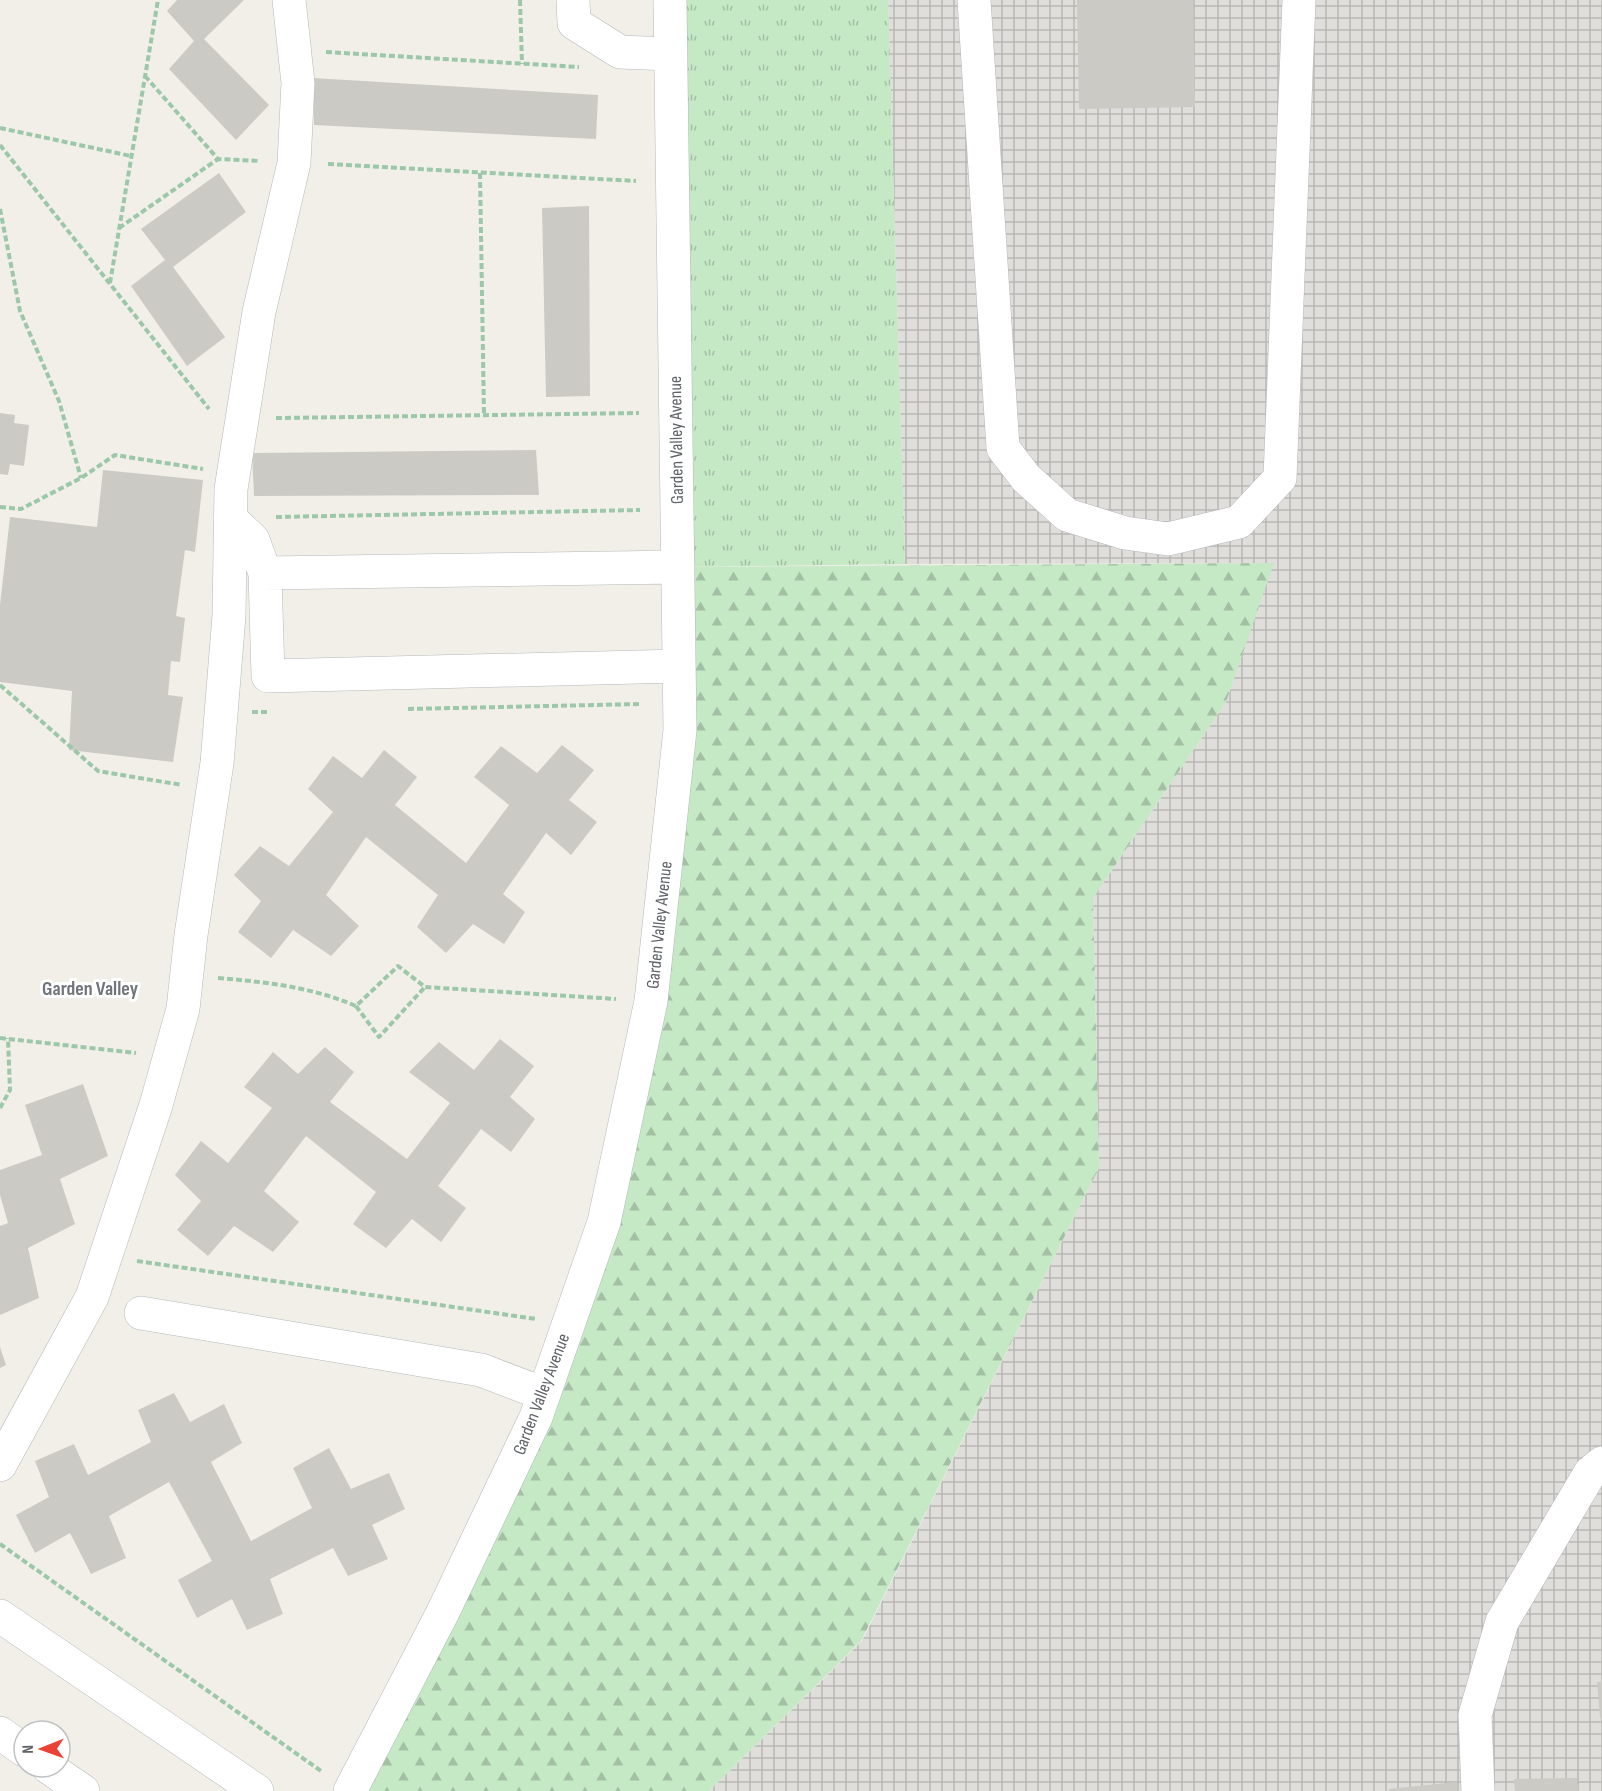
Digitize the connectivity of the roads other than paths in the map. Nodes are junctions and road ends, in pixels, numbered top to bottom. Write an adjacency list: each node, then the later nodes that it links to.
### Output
1 (289, 0): 7 (street)
2 (573, 0): 6 (street)
3 (670, 0): 6 (street, Garden Valley Avenue)
4 (974, 0): 5 (street)
5 (1299, 0)
6 (670, 54): 8 (street, Garden Valley Avenue)
7 (230, 518): 9 (street); 14 (street)
8 (678, 567): 9 (street); 10 (street, Garden Valley Avenue)
9 (265, 573): 10 (street)
10 (679, 666): 12 (street, Garden Valley Avenue)
11 (141, 1313): 12 (street)
12 (544, 1394): 19 (street, Garden Valley Avenue)
13 (1602, 1463): 20 (street)
14 (0, 1465)
15 (0, 1616): 18 (street)
16 (66, 1779): 17 (street)
17 (83, 1791)
18 (257, 1791)
19 (350, 1791)
20 (1478, 1791)

